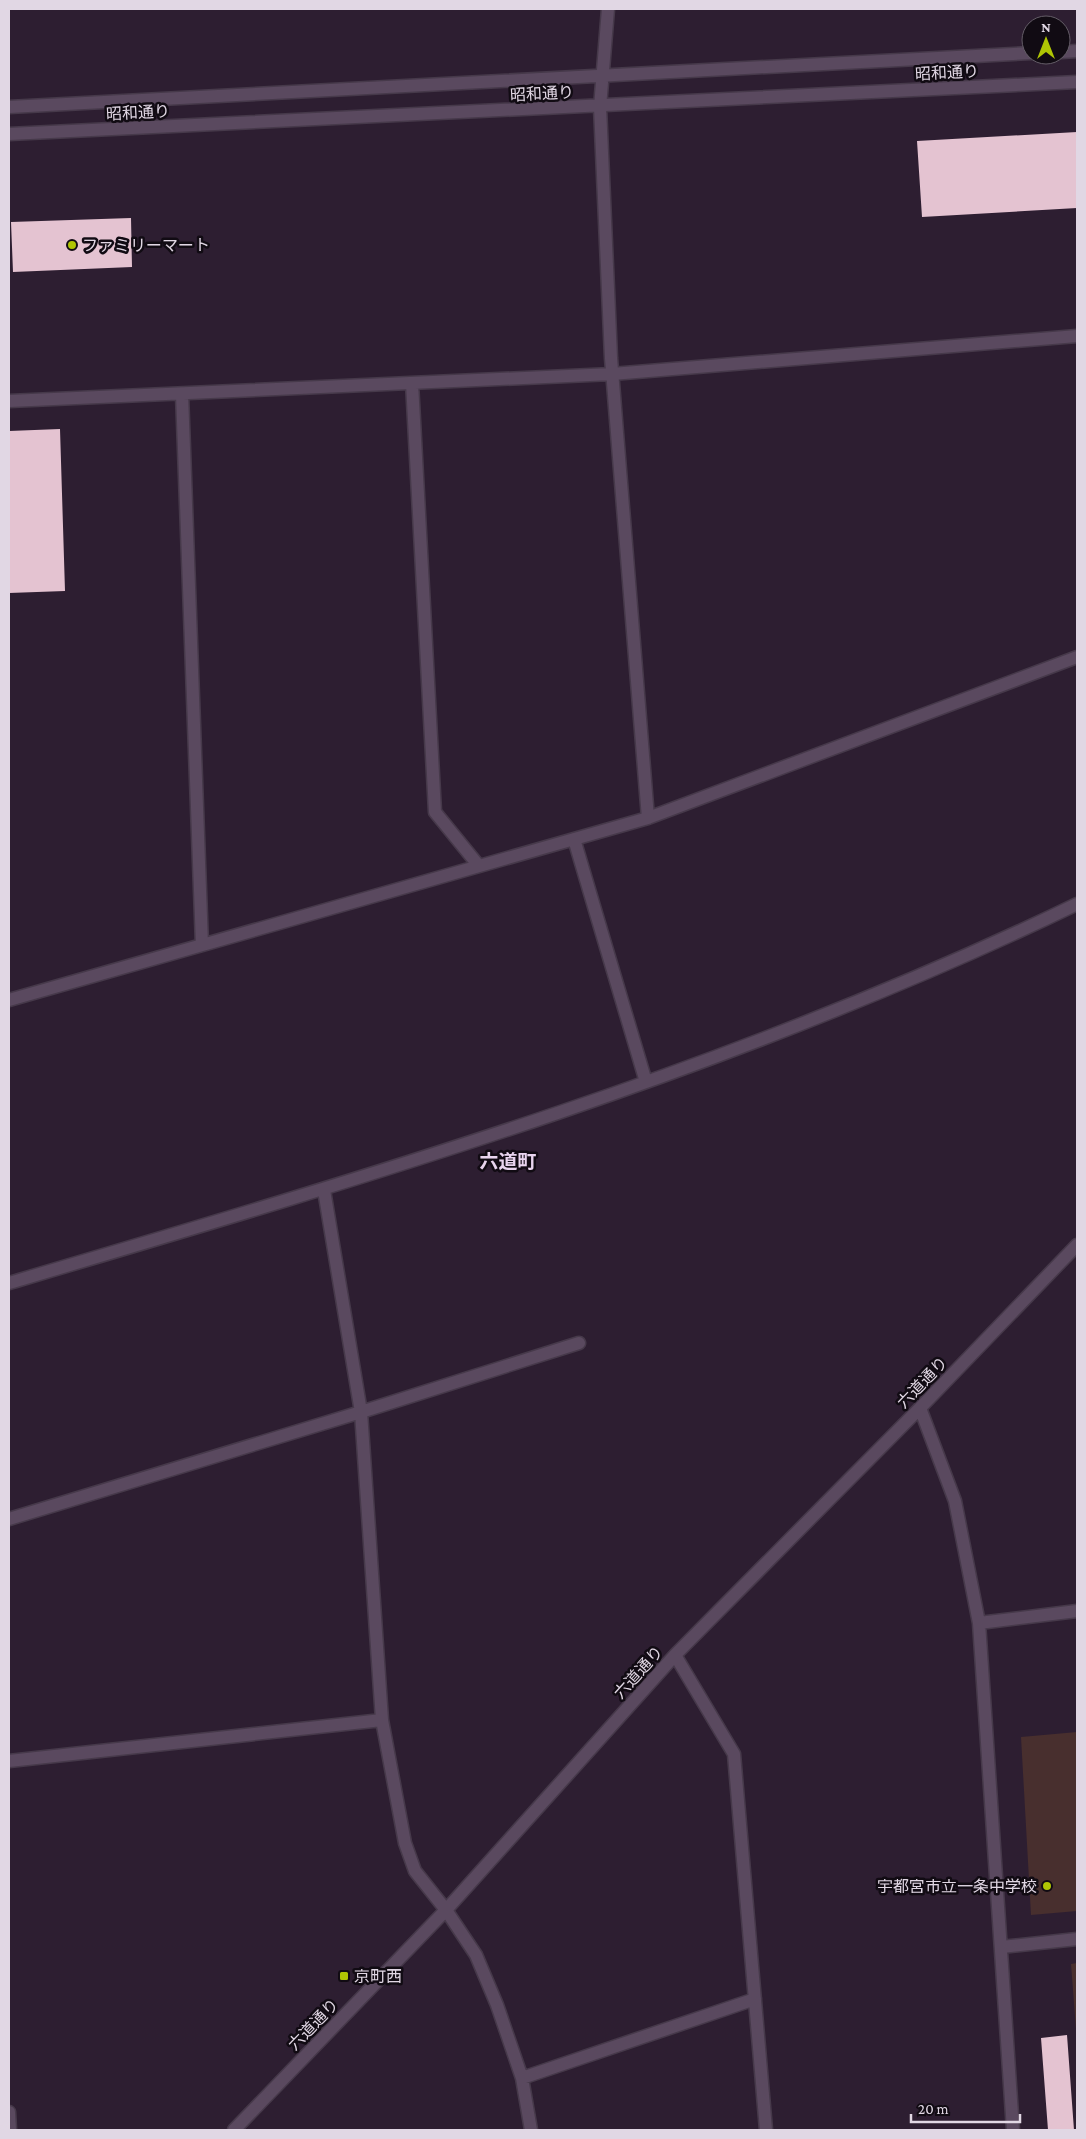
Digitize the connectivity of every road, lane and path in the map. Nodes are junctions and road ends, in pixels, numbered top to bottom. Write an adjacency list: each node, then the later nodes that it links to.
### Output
1 (608, 9): 3 (street)
2 (1021, 54): 3 (street, 昭和通り)
3 (603, 77): 5 (street, 昭和通り); 6 (street)
4 (1077, 82): 6 (street, 昭和通り)
5 (9, 107)
6 (600, 107): 7 (street, 昭和通り); 9 (street)
7 (9, 134)
8 (1077, 336): 9 (street)
9 (612, 374): 10 (street); 14 (street)
10 (412, 383): 11 (street); 16 (street)
11 (182, 394): 12 (street); 18 (street)
12 (9, 402)
13 (1077, 657): 14 (street)
14 (648, 818): 15 (street)
15 (574, 839): 16 (street); 20 (street)
16 (478, 866): 18 (street)
17 (1077, 904): 20 (street)
18 (202, 945): 19 (street)
19 (9, 1000)
20 (646, 1082): 21 (street)
21 (324, 1190): 23 (street); 26 (street)
22 (1077, 1245): 25 (street, 六道通り)
23 (9, 1283)
24 (579, 1343): 26 (street)
25 (920, 1408): 29 (street); 30 (street, 六道通り)
26 (360, 1412): 27 (street); 31 (street)
27 (9, 1519)
28 (1077, 1611): 29 (street)
29 (979, 1623): 35 (street)
30 (675, 1655): 33 (street, 六道通り); 36 (street)
31 (382, 1720): 32 (street); 33 (street)
32 (9, 1761)
33 (446, 1910): 37 (street); 40 (street, 六道通り)
34 (1077, 1939): 35 (street)
35 (1001, 1947): 43 (street)
36 (755, 1999): 37 (street); 42 (street)
37 (522, 2078): 41 (street)
38 (9, 2112): 39 (street)
39 (10, 2130)
40 (235, 2130)
41 (531, 2130)
42 (766, 2130)
43 (1014, 2130)

